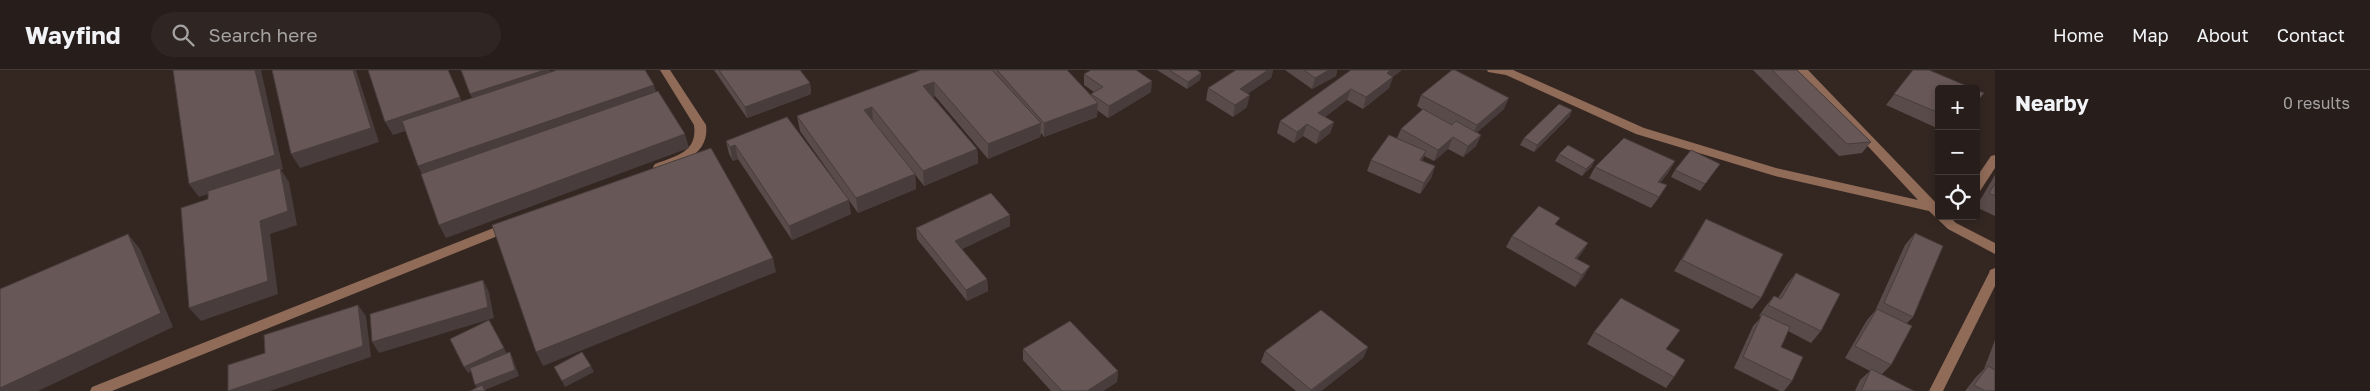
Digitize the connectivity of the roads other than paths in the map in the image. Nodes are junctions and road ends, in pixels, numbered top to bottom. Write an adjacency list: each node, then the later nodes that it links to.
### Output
1 (665, 70): 5 (street)
2 (1492, 70): 8 (street)
3 (1802, 70): 7 (street)
4 (1995, 159): 6 (street)
5 (650, 171)
6 (1980, 182)
7 (1935, 210)
8 (1935, 212)
9 (1955, 221): 11 (street)
10 (521, 222): 13 (street)
11 (1995, 249)
12 (1995, 273): 14 (street)
13 (97, 391)
14 (1936, 391)

